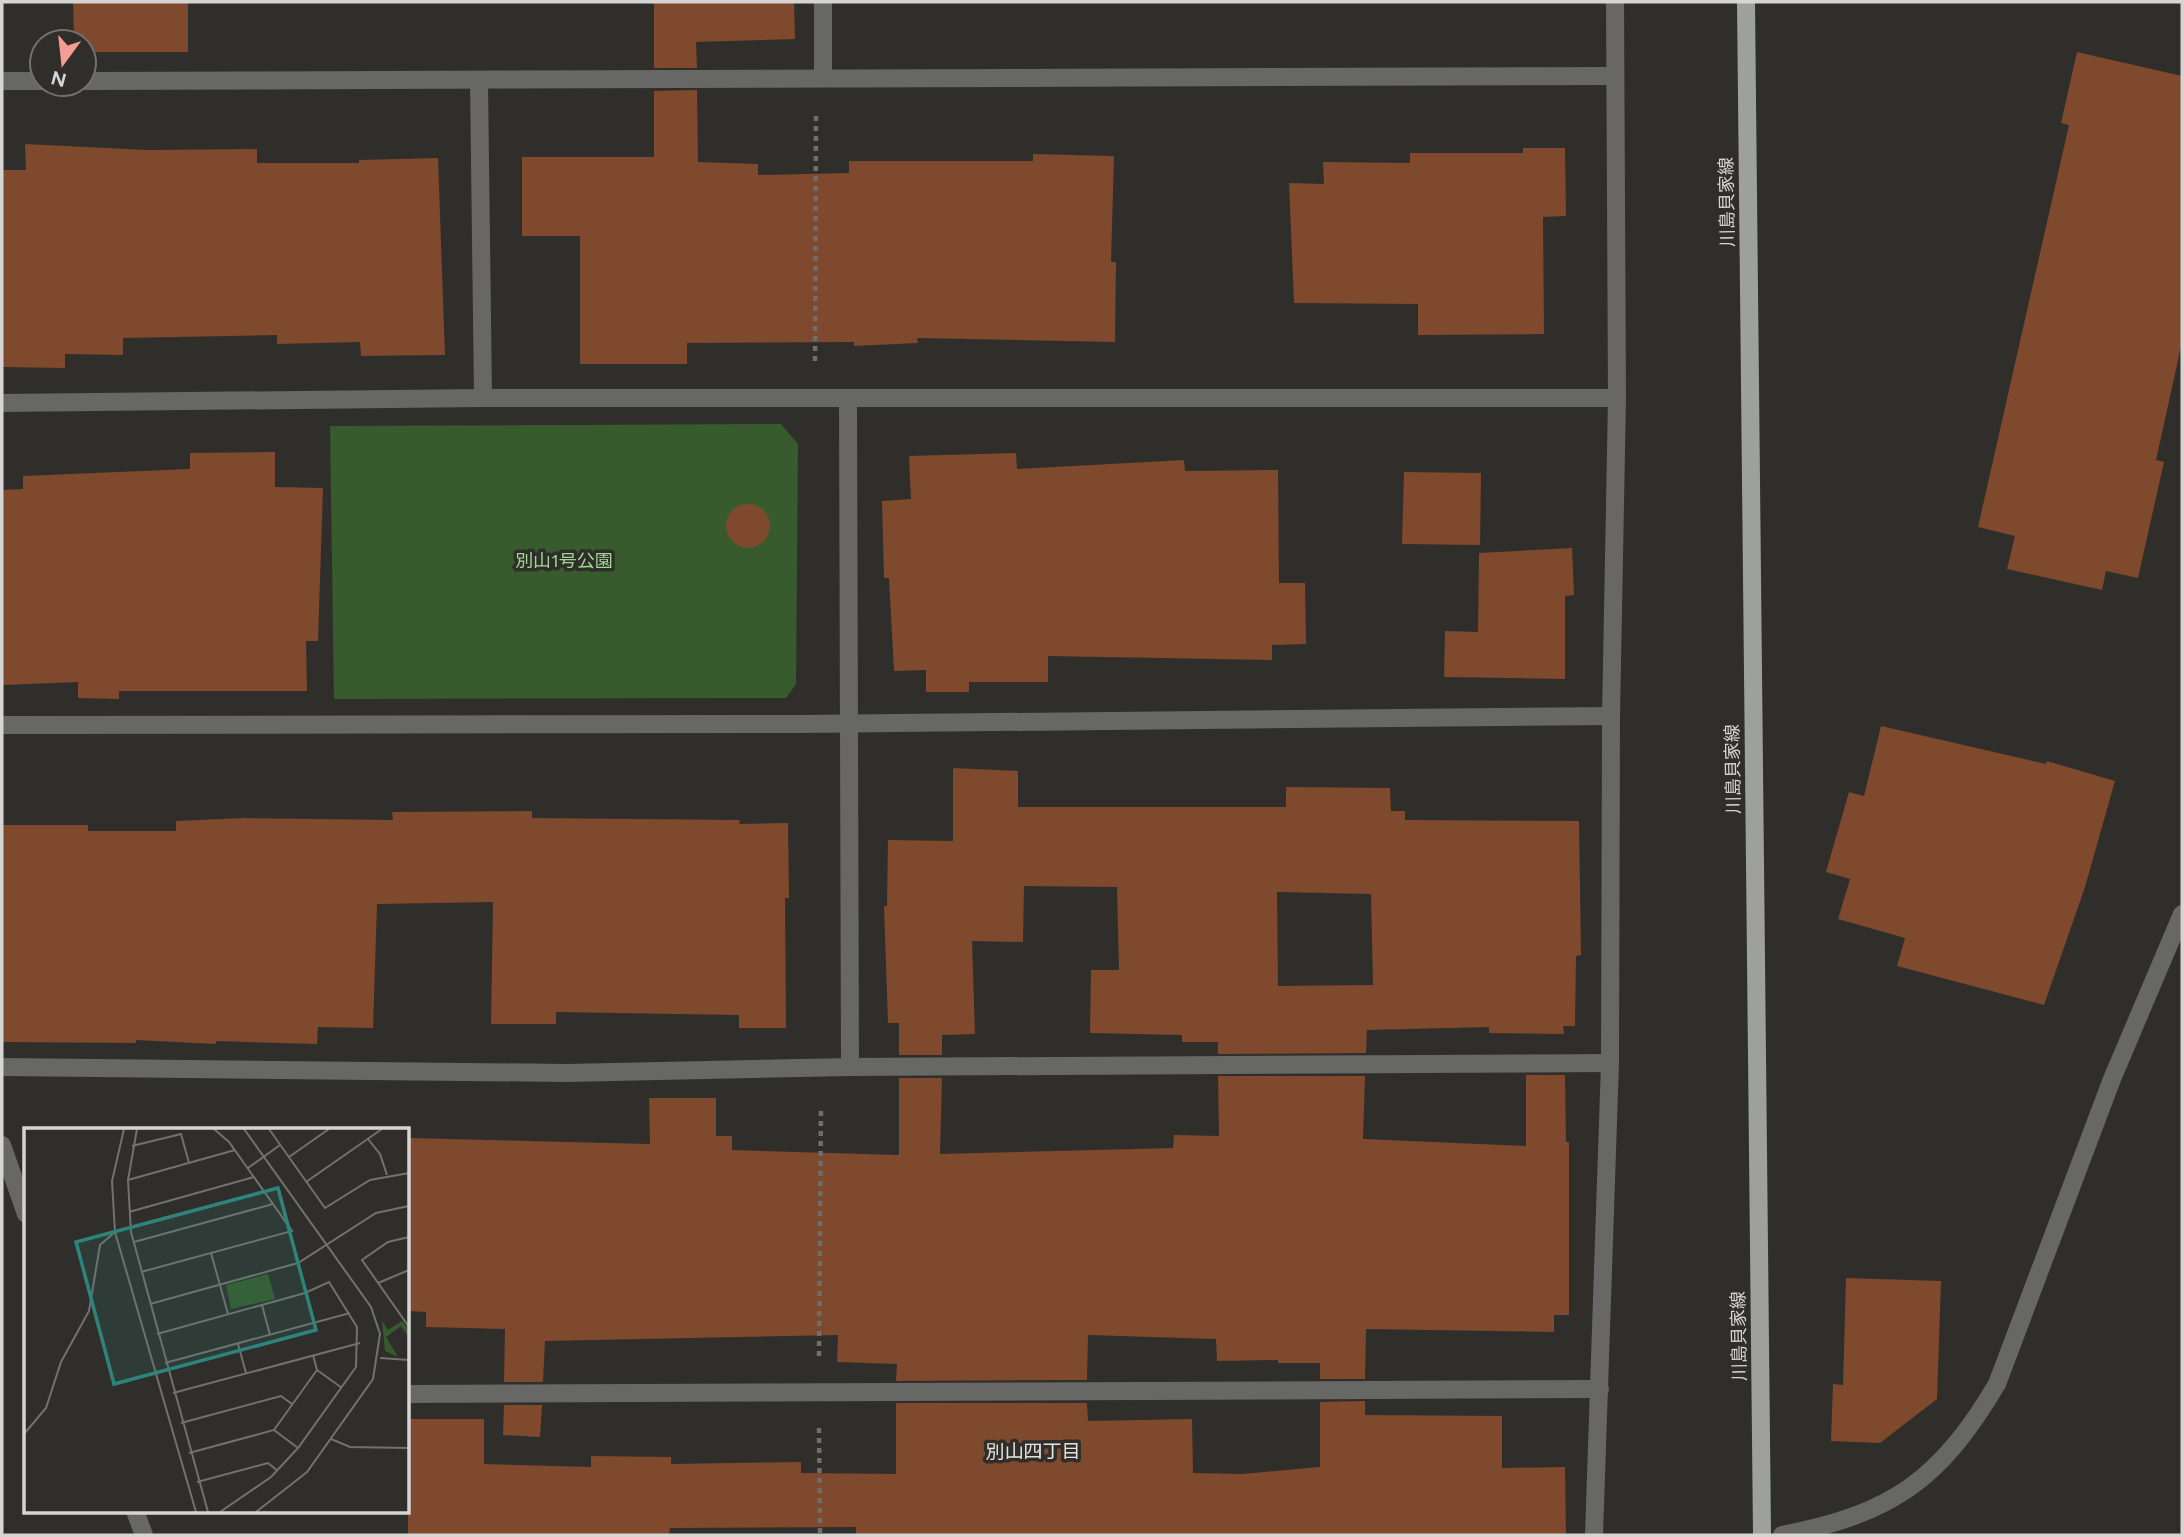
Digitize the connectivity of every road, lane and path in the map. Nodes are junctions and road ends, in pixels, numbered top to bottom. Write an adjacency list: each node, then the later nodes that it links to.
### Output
1 (823, 2): 5 (street)
2 (1615, 2): 4 (street)
3 (1746, 2): 32 (main road, 川島貝家線)
4 (1614, 76): 5 (street); 11 (street)
5 (820, 77): 9 (street); 12 (path)
6 (2, 81): 7 (street)
7 (28, 81)
8 (98, 81): 9 (street)
9 (480, 81): 10 (street)
10 (483, 398): 12 (street); 14 (street)
11 (1617, 398): 13 (street); 15 (street)
12 (815, 400): 13 (street)
13 (848, 400): 16 (street)
14 (2, 403)
15 (1611, 716): 16 (street); 19 (street)
16 (848, 724): 17 (street); 21 (street)
17 (2, 725)
18 (2182, 914): 33 (street)
19 (1610, 1063): 21 (street); 25 (street)
20 (2, 1067): 22 (street)
21 (850, 1067): 22 (street)
22 (821, 1068): 26 (path)
23 (2, 1145): 24 (street)
24 (24, 1208)
25 (1600, 1389): 26 (street); 31 (street)
26 (819, 1392): 27 (street); 30 (path)
27 (410, 1394)
28 (135, 1512): 29 (street)
29 (144, 1535)
30 (820, 1535)
31 (1594, 1535)
32 (1762, 1535)
33 (1782, 1535)

